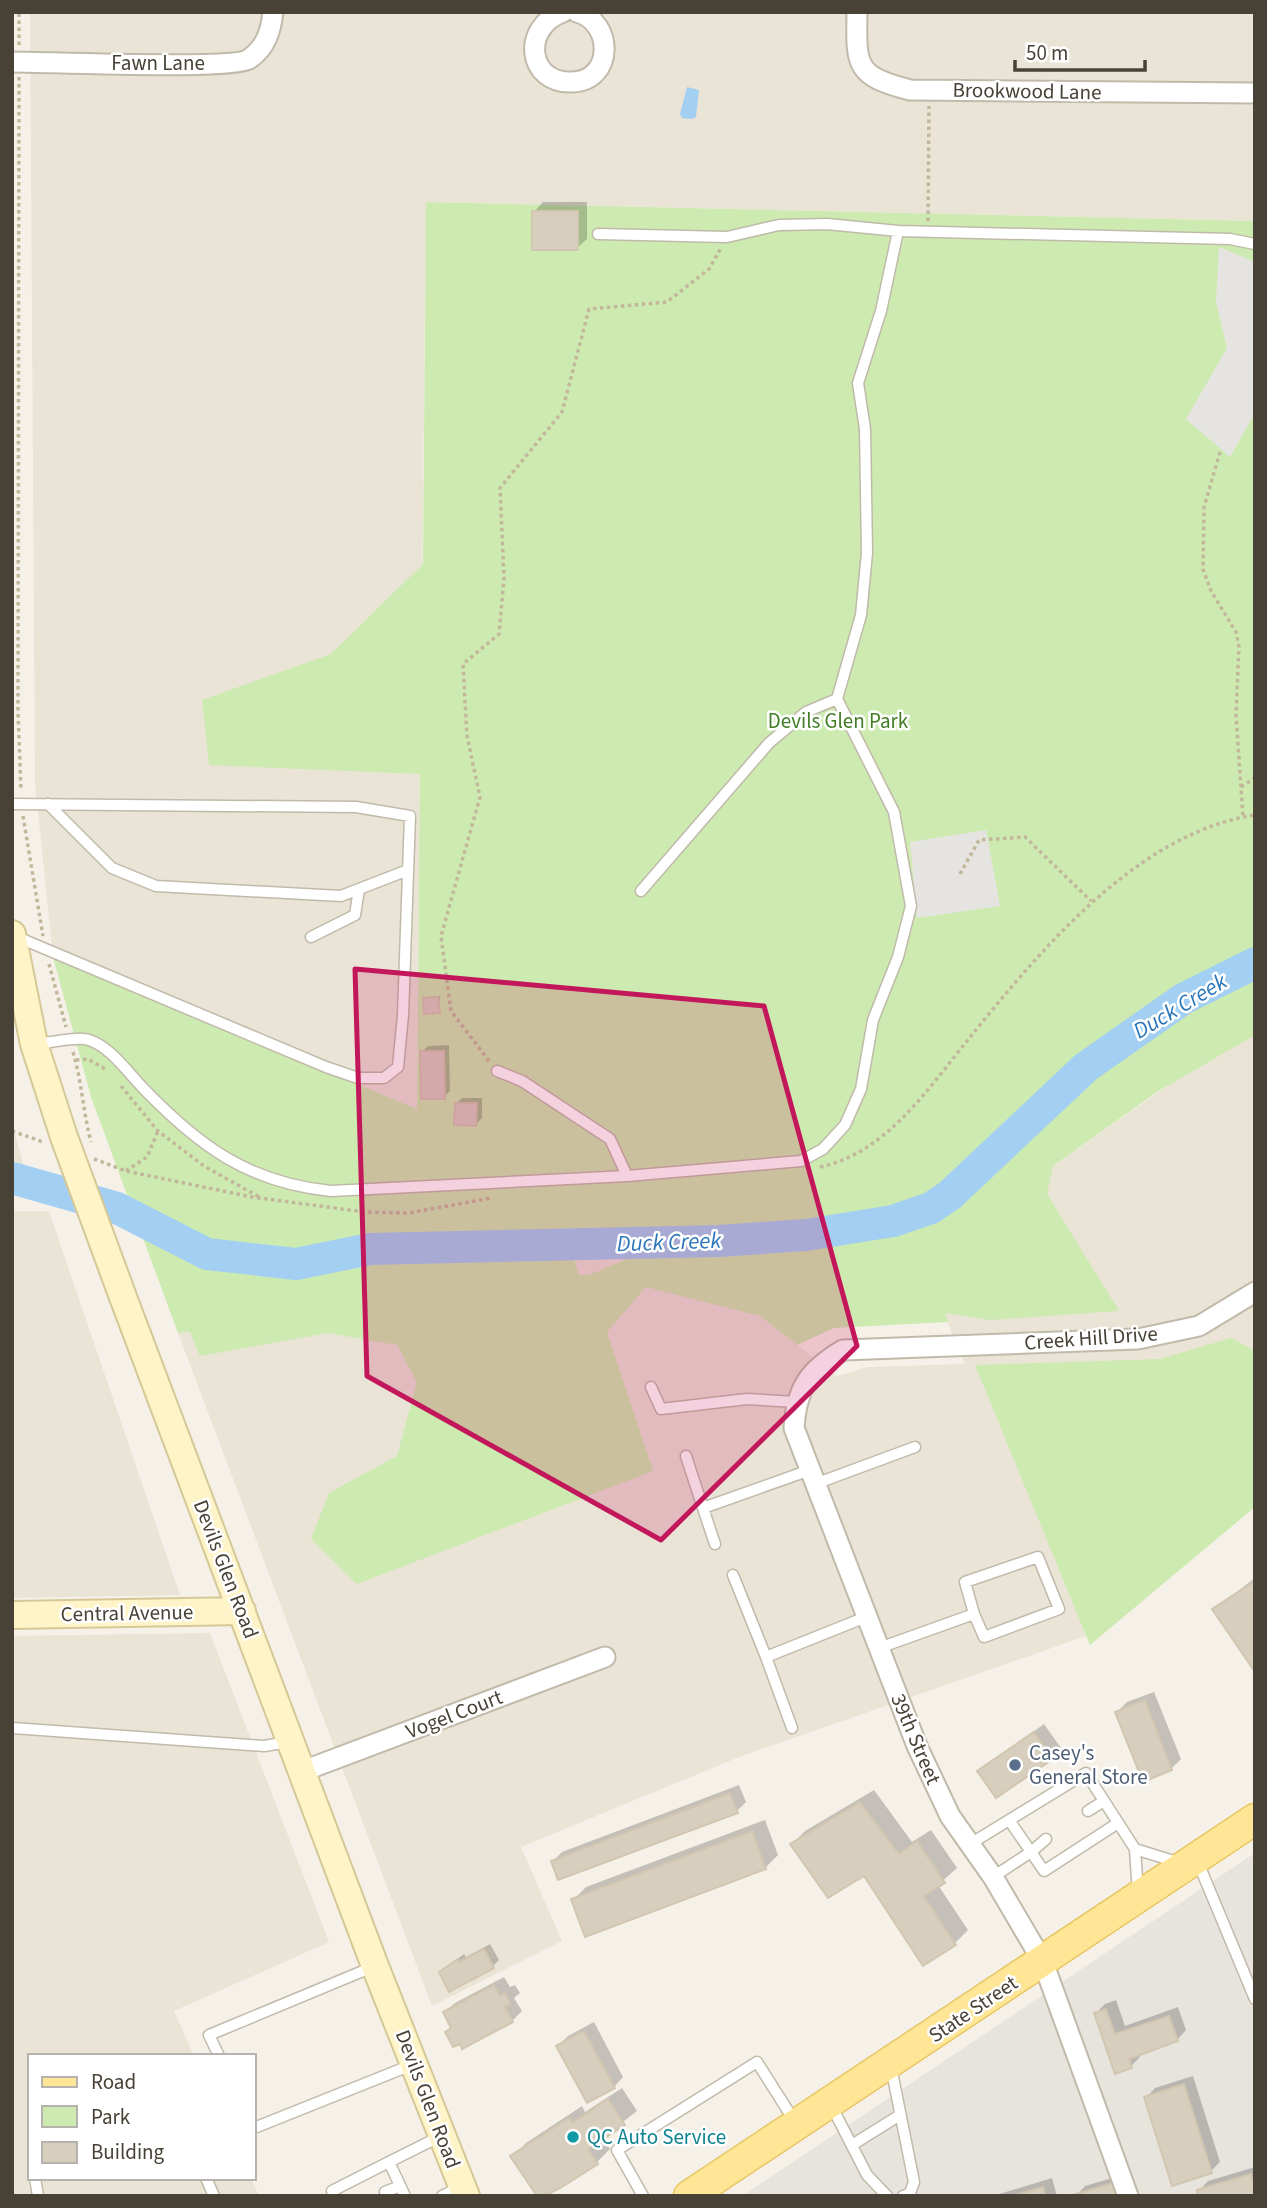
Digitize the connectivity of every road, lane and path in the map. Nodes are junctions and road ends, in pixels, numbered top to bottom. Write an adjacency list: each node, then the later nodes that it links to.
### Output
1 (19, 12): 6 (path)
2 (273, 12): 6 (street, Fawn Lane)
3 (563, 12): 4 (street)
4 (577, 12)
5 (857, 12): 7 (street, Brookwood Lane)
6 (15, 62): 18 (path)
7 (930, 90): 8 (street, Brookwood Lane); 10 (path)
8 (1255, 93)
9 (898, 231): 10 (lane); 12 (lane); 15 (lane)
10 (928, 232): 13 (lane)
11 (598, 234): 12 (lane)
12 (727, 237): 32 (path)
13 (1255, 244)
14 (1220, 452): 17 (path)
15 (837, 699): 25 (lane); 40 (lane)
16 (1255, 778): 17 (path)
17 (1241, 787): 21 (path)
18 (17, 804): 19 (lane); 29 (path)
19 (48, 804): 22 (lane); 24 (lane)
20 (1255, 815): 21 (path)
21 (1243, 817): 26 (path)
22 (408, 870): 24 (lane); 29 (lane)
23 (960, 874): 26 (path)
24 (359, 889): 27 (lane)
25 (641, 891)
26 (1091, 901): 38 (path)
27 (311, 937)
28 (14, 947): 29 (lane); 31 (main road, Devils Glen Road)
29 (46, 949): 30 (path)
30 (70, 1041): 31 (lane); 36 (path); 40 (lane)
31 (34, 1044): 35 (main road, Devils Glen Road)
32 (497, 1072): 40 (lane)
33 (12, 1131): 35 (path)
34 (158, 1131): 39 (path)
35 (58, 1141): 51 (main road, Devils Glen Road, bridge)
36 (91, 1142)
37 (89, 1158): 39 (path)
38 (810, 1168)
39 (126, 1171): 41 (path)
40 (627, 1176)
41 (496, 1198)
42 (1255, 1292): 44 (street, Creek Hill Drive)
43 (651, 1387): 44 (lane)
44 (796, 1402): 47 (street, 39th Street)
45 (915, 1447): 47 (lane)
46 (686, 1456): 48 (lane)
47 (813, 1477): 48 (lane); 54 (street, 39th Street)
48 (703, 1508): 49 (lane)
49 (715, 1544)
50 (733, 1575): 57 (lane)
51 (242, 1611): 53 (main road, Central Avenue); 60 (main road, Devils Glen Road)
52 (974, 1614): 52 (lane); 55 (lane)
53 (12, 1615)
54 (866, 1617): 55 (street, 39th Street); 57 (lane)
55 (879, 1648): 68 (street, 39th Street)
56 (605, 1657): 61 (street, Vogel Court)
57 (766, 1657): 59 (lane)
58 (13, 1728): 60 (lane)
59 (792, 1728)
60 (293, 1741): 61 (main road, Devils Glen Road)
61 (303, 1771): 75 (main road, Devils Glen Road)
62 (1104, 1801): 63 (lane); 64 (lane); 66 (lane)
63 (1088, 1811)
64 (1009, 1819): 68 (lane); 70 (lane)
65 (1255, 1819): 71 (main road, State Street)
66 (1118, 1823): 69 (lane); 70 (lane)
67 (1046, 1839): 70 (lane)
68 (970, 1844): 72 (street, 39th Street)
69 (1135, 1849): 71 (lane); 73 (lane)
70 (1031, 1852): 72 (lane)
71 (1192, 1862): 73 (main road, State Street); 76 (lane)
72 (993, 1877): 74 (street, 39th Street)
73 (1139, 1898): 74 (main road, State Street)
74 (1043, 1962): 79 (main road, State Street); 97 (street, 39th Street)
75 (375, 1966): 77 (lane); 78 (main road, Devils Glen Road)
76 (1255, 1999)
77 (218, 2054)
78 (414, 2064): 83 (lane); 84 (main road, Devils Glen Road)
79 (890, 2064): 80 (main road, State Street); 81 (lane)
80 (830, 2104): 82 (main road, State Street); 85 (lane)
81 (900, 2115): 85 (lane); 96 (lane)
82 (797, 2125): 93 (lane); 94 (main road, State Street)
83 (256, 2127)
84 (441, 2136): 86 (lane); 90 (main road, Devils Glen Road)
85 (852, 2145): 95 (lane)
86 (390, 2162): 88 (lane); 92 (lane)
87 (207, 2180): 91 (lane)
88 (402, 2191): 89 (lane)
89 (385, 2192)
90 (457, 2192)
91 (214, 2196)
92 (334, 2196)
93 (643, 2196)
94 (689, 2196)
95 (887, 2196)
96 (903, 2196)
97 (1128, 2196)

